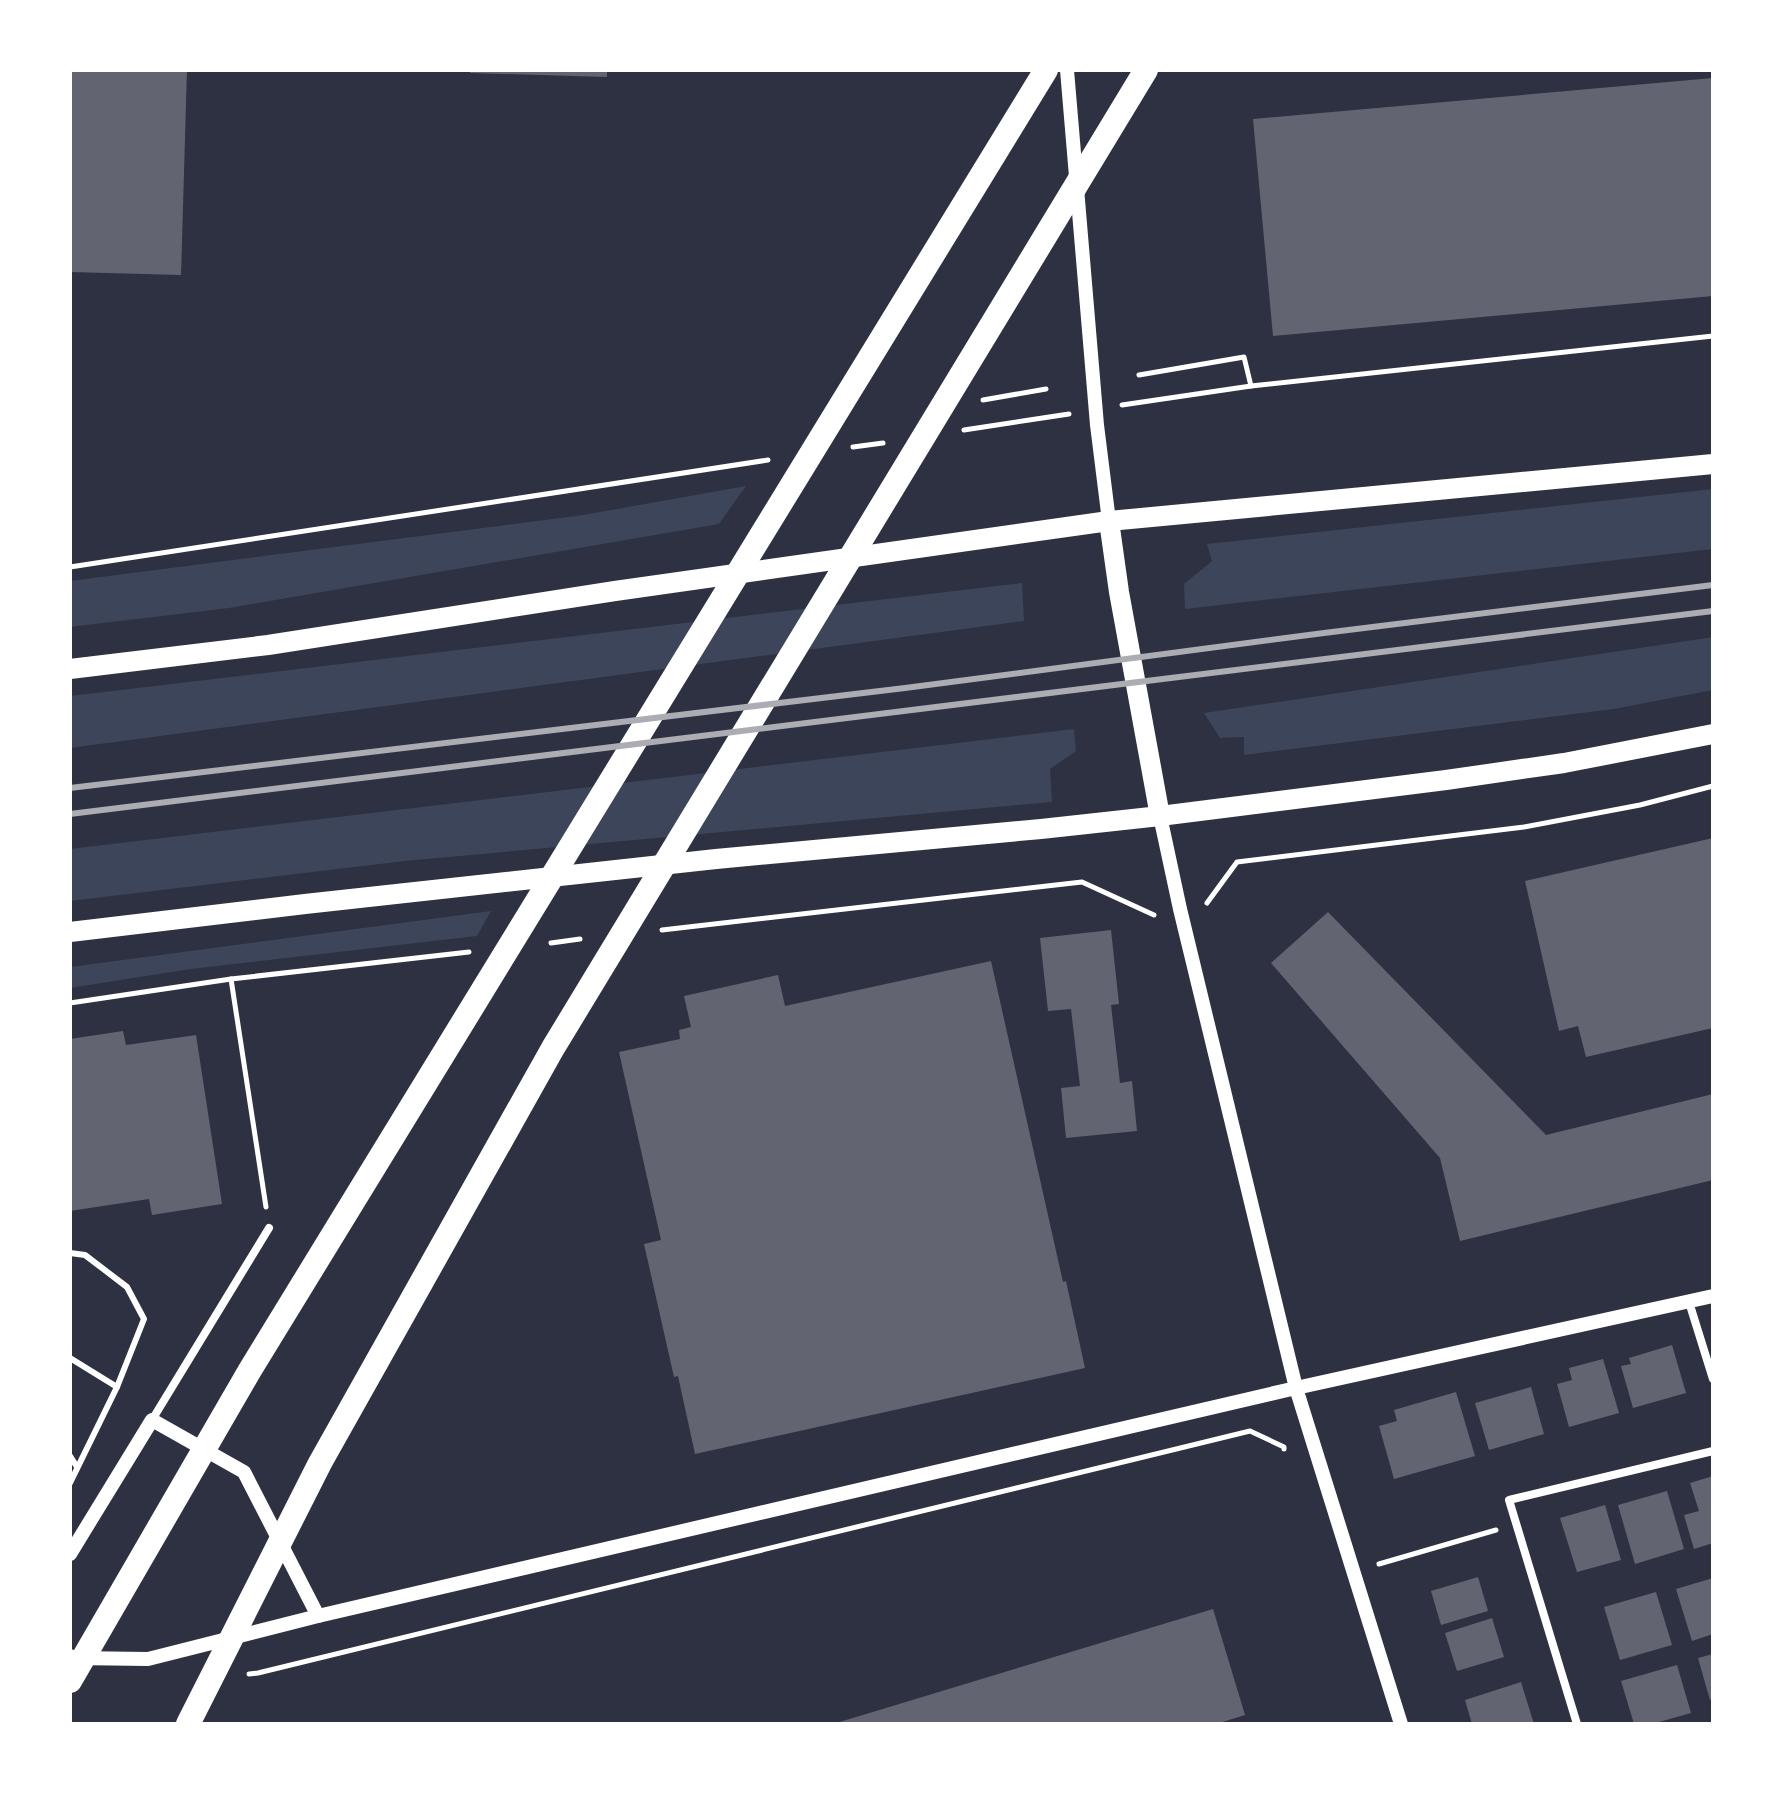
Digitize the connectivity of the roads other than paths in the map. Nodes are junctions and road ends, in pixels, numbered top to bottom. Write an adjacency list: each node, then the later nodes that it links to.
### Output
1 (1046, 70): 26 (highway)
2 (1067, 70): 5 (street)
3 (1146, 70): 27 (highway)
4 (1713, 464): 5 (main road)
5 (1109, 521): 6 (main road); 8 (main road)
6 (70, 669)
7 (1713, 734): 8 (main road)
8 (1160, 816): 9 (main road); 17 (street)
9 (70, 932)
10 (269, 1228): 18 (street)
11 (70, 1253): 16 (lane)
12 (1713, 1296): 13 (street)
13 (1689, 1302): 15 (street); 17 (street)
14 (70, 1358): 16 (lane)
15 (1713, 1379)
16 (117, 1387): 21 (lane)
17 (1296, 1388): 24 (street); 28 (street)
18 (152, 1420): 23 (street); 24 (street)
19 (1713, 1451): 29 (street)
20 (70, 1456): 21 (lane)
21 (77, 1467): 22 (lane)
22 (70, 1483)
23 (70, 1554)
24 (318, 1616): 25 (street)
25 (70, 1656)
26 (70, 1681)
27 (188, 1724)
28 (1401, 1724)
29 (1577, 1724)

